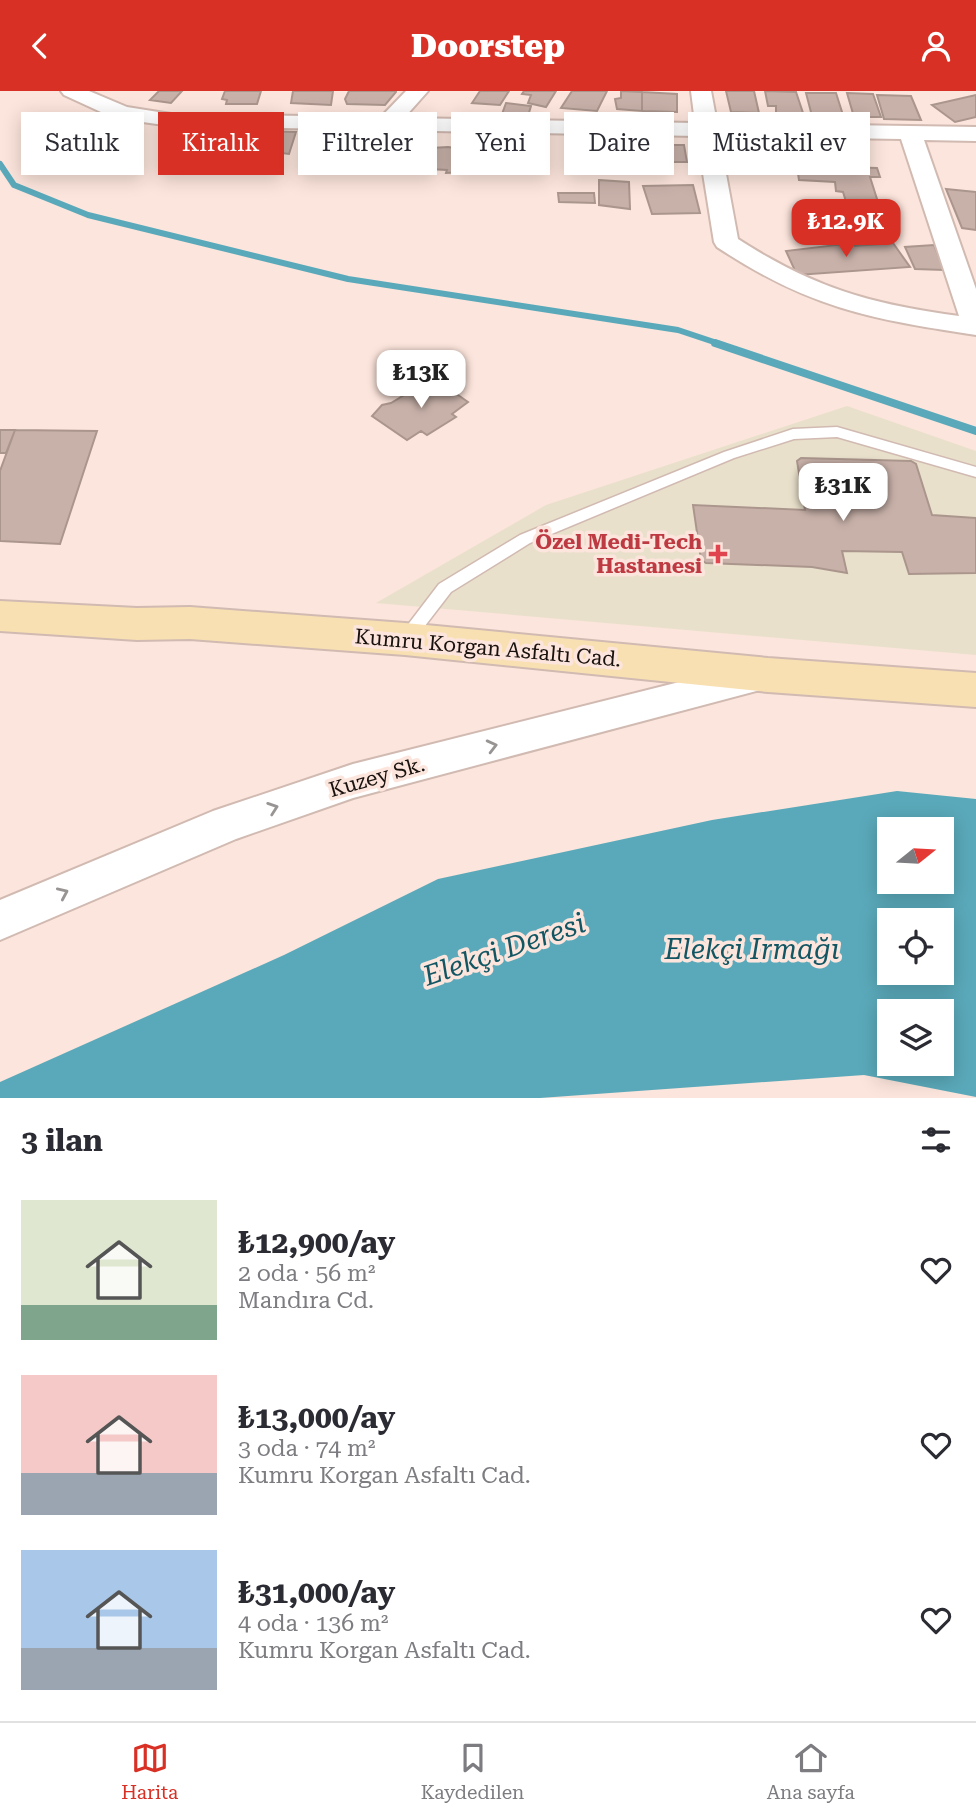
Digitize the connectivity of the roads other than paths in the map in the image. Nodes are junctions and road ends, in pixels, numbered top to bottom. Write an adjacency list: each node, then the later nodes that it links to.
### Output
1 (71, 91): 6 (street)
2 (418, 91): 4 (street)
3 (701, 91): 5 (street)
4 (398, 112)
5 (704, 112)
6 (298, 122)
7 (437, 125): 8 (street)
8 (688, 129)
9 (870, 134): 11 (street)
10 (976, 134): 11 (street)
11 (911, 135): 13 (street)
12 (714, 175): 15 (street)
13 (946, 239): 14 (street); 15 (street)
14 (976, 242)
15 (976, 327)
16 (976, 472): 20 (lane)
17 (0, 591): 19 (main road)
18 (0, 616): 19 (main road, Kumru Korgan Asfaltı Cad.)
19 (190, 623): 20 (main road, Kumru Korgan Asfaltı Cad.)
20 (405, 639): 21 (main road, Kumru Korgan Asfaltı Cad.)
21 (768, 675): 22 (main road, Kumru Korgan Asfaltı Cad.); 23 (street, Kuzey Sk., one-way to 21)
22 (976, 690)
23 (0, 920)

